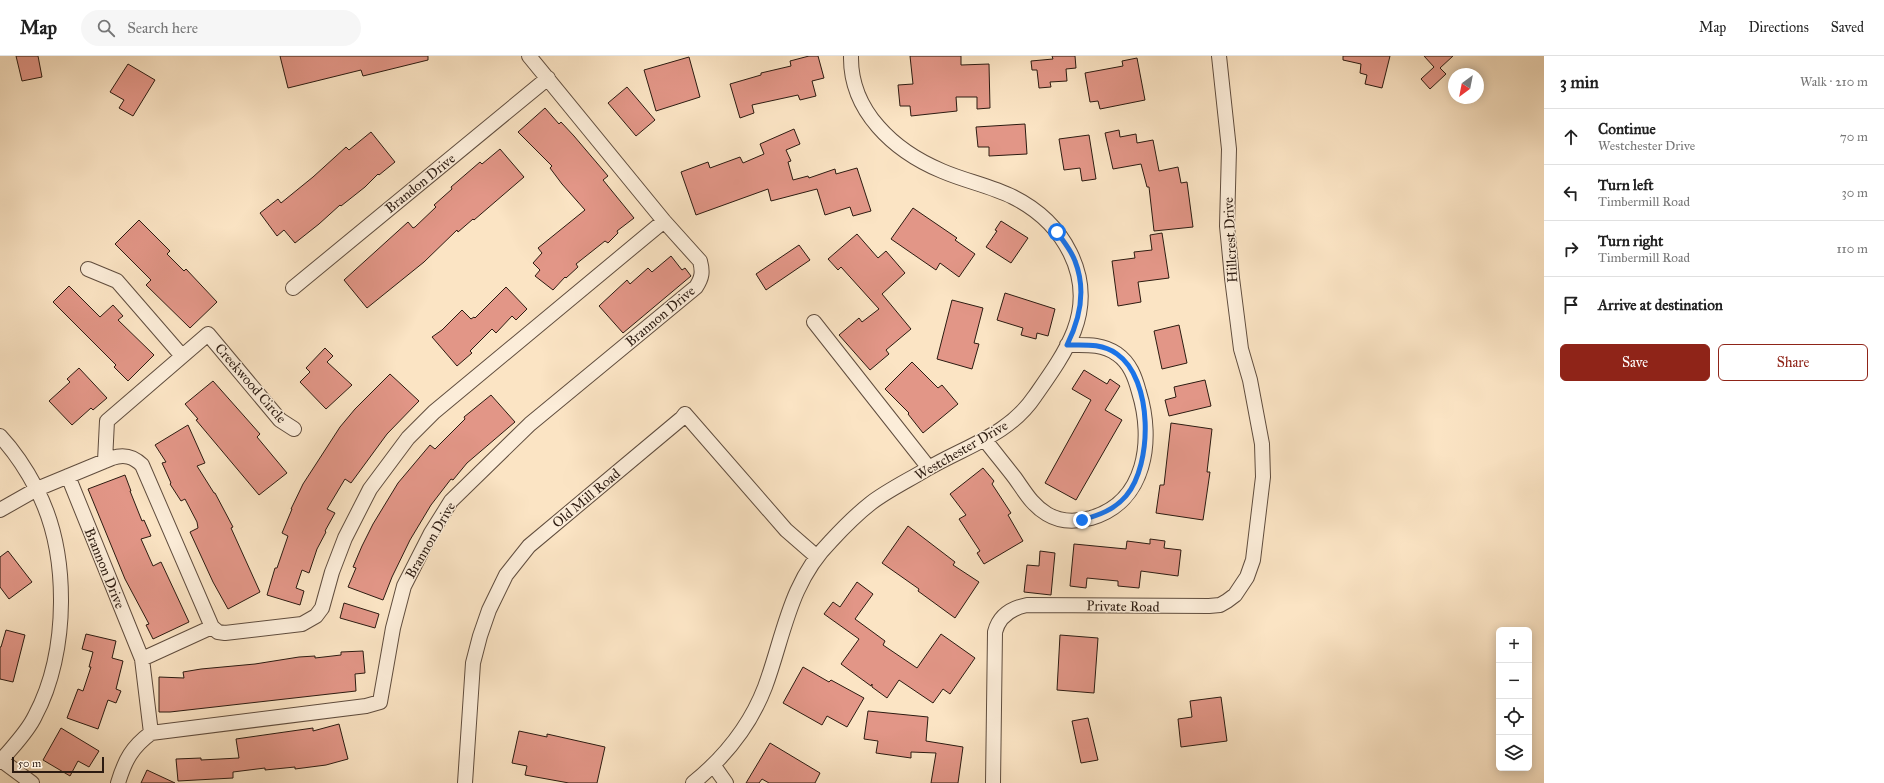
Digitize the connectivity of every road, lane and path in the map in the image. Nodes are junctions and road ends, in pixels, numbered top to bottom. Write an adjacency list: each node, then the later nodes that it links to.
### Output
1 (529, 56): 4 (street, Brannon Drive)
2 (851, 56): 9 (street, Westchester Drive)
3 (1220, 56): 11 (street, Hillcrest Drive)
4 (548, 78): 5 (street, Brannon Drive); 7 (street, Brandon Drive)
5 (664, 221): 21 (street); 23 (street, Brannon Drive)
6 (88, 269): 10 (street)
7 (293, 288)
8 (814, 322): 16 (street)
9 (1067, 345): 14 (street, Westchester Drive); 14 (street)
10 (182, 356): 12 (street, Creekwood Circle); 15 (street)
11 (1258, 423): 31 (street, Private Road)
12 (294, 429)
13 (0, 436): 18 (street)
14 (985, 440): 16 (street, Westchester Drive)
15 (106, 461): 17 (street); 21 (street)
16 (929, 468): 20 (street, Westchester Drive)
17 (68, 476): 18 (street); 22 (street, Brannon Drive)
18 (37, 488): 19 (street); 24 (street)
19 (0, 510)
20 (817, 557): 25 (street, Westchester Drive); 28 (street, Old Mill Road)
21 (212, 627): 22 (street)
22 (142, 659): 23 (street, Brannon Drive)
23 (151, 733): 27 (street)
24 (1, 761): 26 (street)
25 (714, 766): 29 (street, Westchester Drive); 30 (street)
26 (32, 783)
27 (118, 783)
28 (464, 783)
29 (693, 783)
30 (726, 783)
31 (993, 783)

